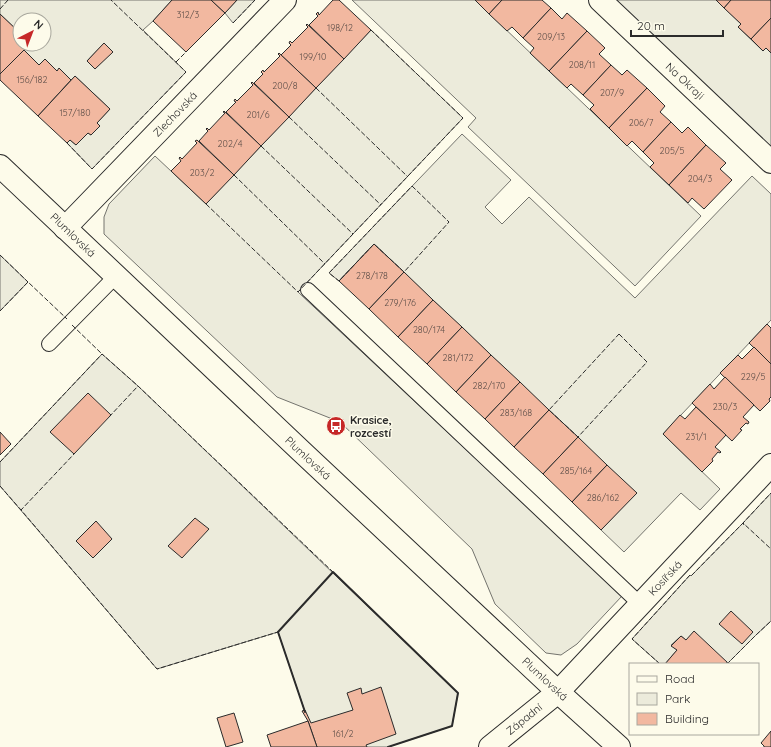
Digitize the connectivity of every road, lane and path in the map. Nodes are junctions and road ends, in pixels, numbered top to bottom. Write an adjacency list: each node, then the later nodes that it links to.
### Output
1 (285, 0): 5 (street, Zlechovská)
2 (600, 0): 3 (street, Na Okraji)
3 (771, 162)
4 (0, 166): 5 (street, Plumlovská)
5 (65, 228): 6 (street, Plumlovská)
6 (116, 276): 8 (lane); 11 (street, Plumlovská)
7 (308, 290): 10 (lane)
8 (49, 344)
9 (771, 465): 10 (street, Kosířská)
10 (640, 604): 11 (street, Kosířská)
11 (558, 692): 12 (street, Západní); 13 (street, Plumlovská)
12 (490, 747)
13 (620, 747)

